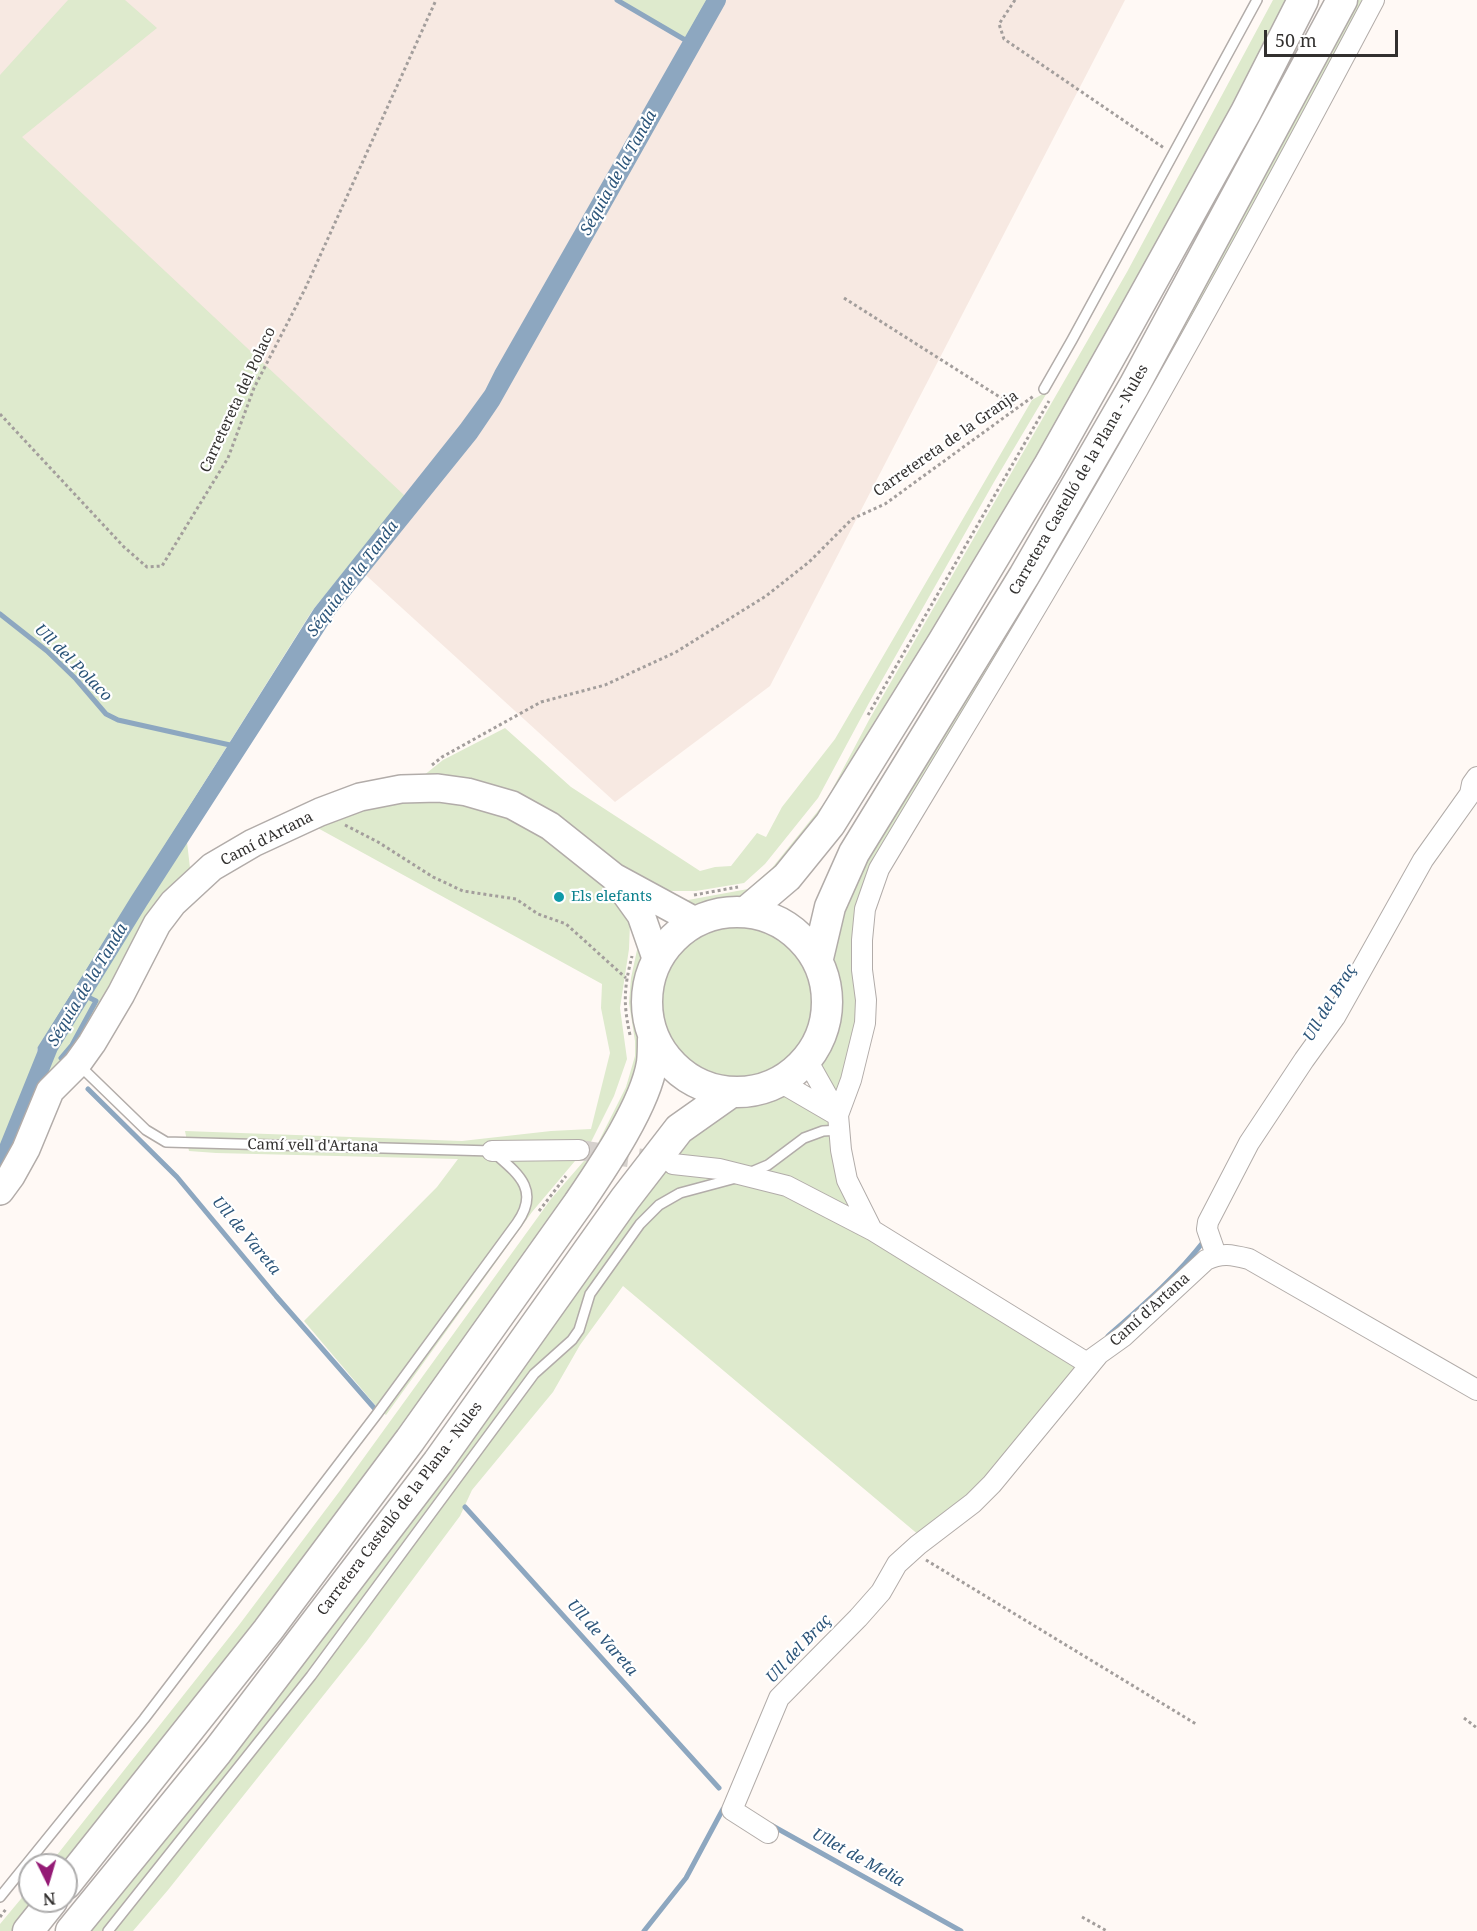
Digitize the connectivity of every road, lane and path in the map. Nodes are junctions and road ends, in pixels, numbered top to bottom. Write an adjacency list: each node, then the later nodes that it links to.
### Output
1 (436, 0): 12 (path, Carretereta del Polaco)
2 (1015, 0): 7 (path)
3 (1257, 0): 7 (lane)
4 (1303, 0): 18 (main road)
5 (1342, 0): 22 (main road, Carretera Castelló de la Plana - Nules)
6 (1374, 0): 29 (street)
7 (1173, 154): 9 (lane)
8 (844, 298): 11 (path)
9 (1044, 389): 11 (path, Carretereta de la Granja)
10 (1054, 393): 13 (path)
11 (1017, 408): 15 (path, Carretereta de la Granja)
12 (0, 414)
13 (865, 720)
14 (1477, 777): 38 (street)
15 (402, 789): 16 (street, Camí d'Artana); 17 (street, Camí d'Artana)
16 (320, 812): 23 (path); 26 (street, Camí d'Artana)
17 (614, 877): 19 (street, Camí d'Artana); 21 (street, Camí d'Artana)
18 (746, 898): 19 (path); 20 (main road); 22 (main road)
19 (657, 901): 20 (street, Camí d'Artana)
20 (695, 921): 21 (main road)
21 (645, 953): 23 (path); 24 (main road)
22 (818, 958): 25 (main road)
23 (626, 978): 24 (path)
24 (642, 1038): 28 (main road); 46 (main road)
25 (807, 1060): 27 (main road); 29 (street)
26 (77, 1064): 31 (lane, Camí vell d'Artana); 35 (street, Camí d'Artana)
27 (780, 1082): 28 (main road); 29 (street)
28 (730, 1093): 51 (main road, Carretera Castelló de la Plana - Nules)
29 (839, 1122): 34 (lane); 37 (street)
30 (579, 1150): 31 (street, Camí vell d'Artana)
31 (492, 1151): 47 (lane)
32 (673, 1164): 34 (street)
33 (572, 1170): 36 (path)
34 (743, 1176): 37 (street); 52 (lane)
35 (0, 1191)
36 (537, 1213)
37 (872, 1230): 39 (street, Camí d'Artana)
38 (1216, 1255): 39 (street, Camí d'Artana); 40 (street)
39 (1099, 1354): 41 (street)
40 (1477, 1390)
41 (912, 1551): 43 (path); 45 (street)
42 (1464, 1718): 44 (path)
43 (1196, 1724)
44 (1477, 1728)
45 (768, 1833)
46 (78, 1869)
47 (0, 1897)
48 (42, 1913): 50 (main road)
49 (1082, 1917): 53 (path)
50 (28, 1931)
51 (71, 1931)
52 (108, 1931)
53 (1107, 1931)

